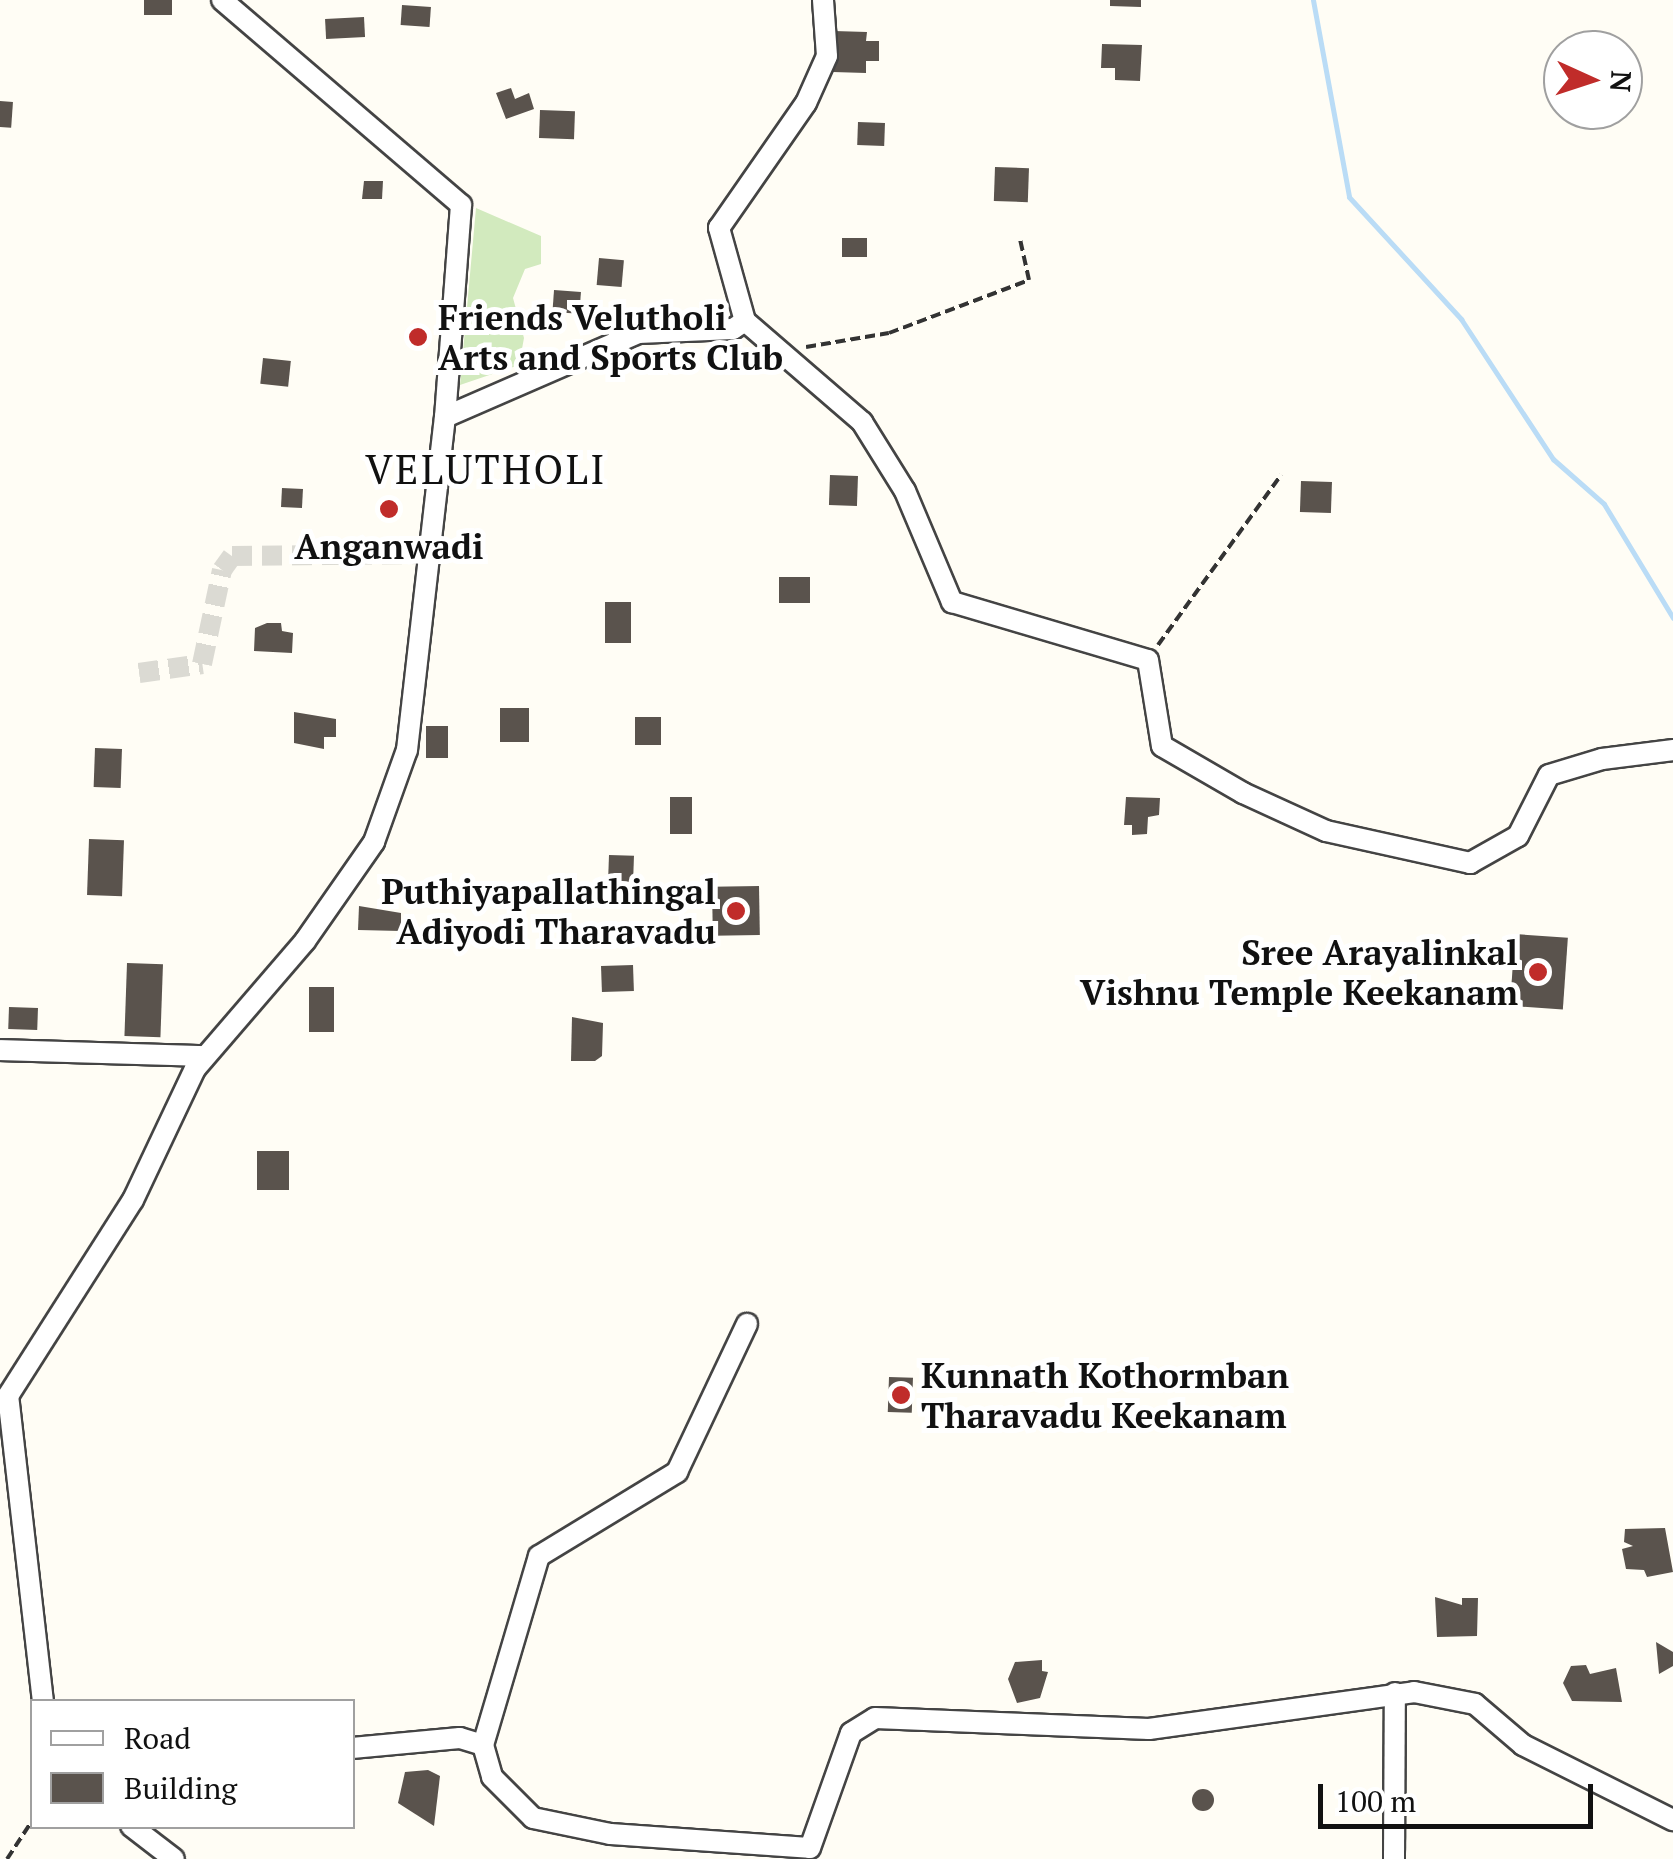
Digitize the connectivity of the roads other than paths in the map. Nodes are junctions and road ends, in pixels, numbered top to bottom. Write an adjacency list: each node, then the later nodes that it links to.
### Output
1 (222, 0): 4 (street)
2 (824, 0): 3 (street)
3 (745, 321): 4 (street); 5 (street)
4 (445, 417): 7 (street)
5 (1673, 750)
6 (0, 1050): 7 (street)
7 (205, 1056): 10 (street)
8 (747, 1324): 11 (street)
9 (1395, 1694): 11 (street); 13 (street); 16 (street)
10 (43, 1699)
11 (483, 1745): 12 (street)
12 (355, 1748)
13 (1673, 1820)
14 (134, 1829): 15 (street)
15 (174, 1859)
16 (1394, 1859)

